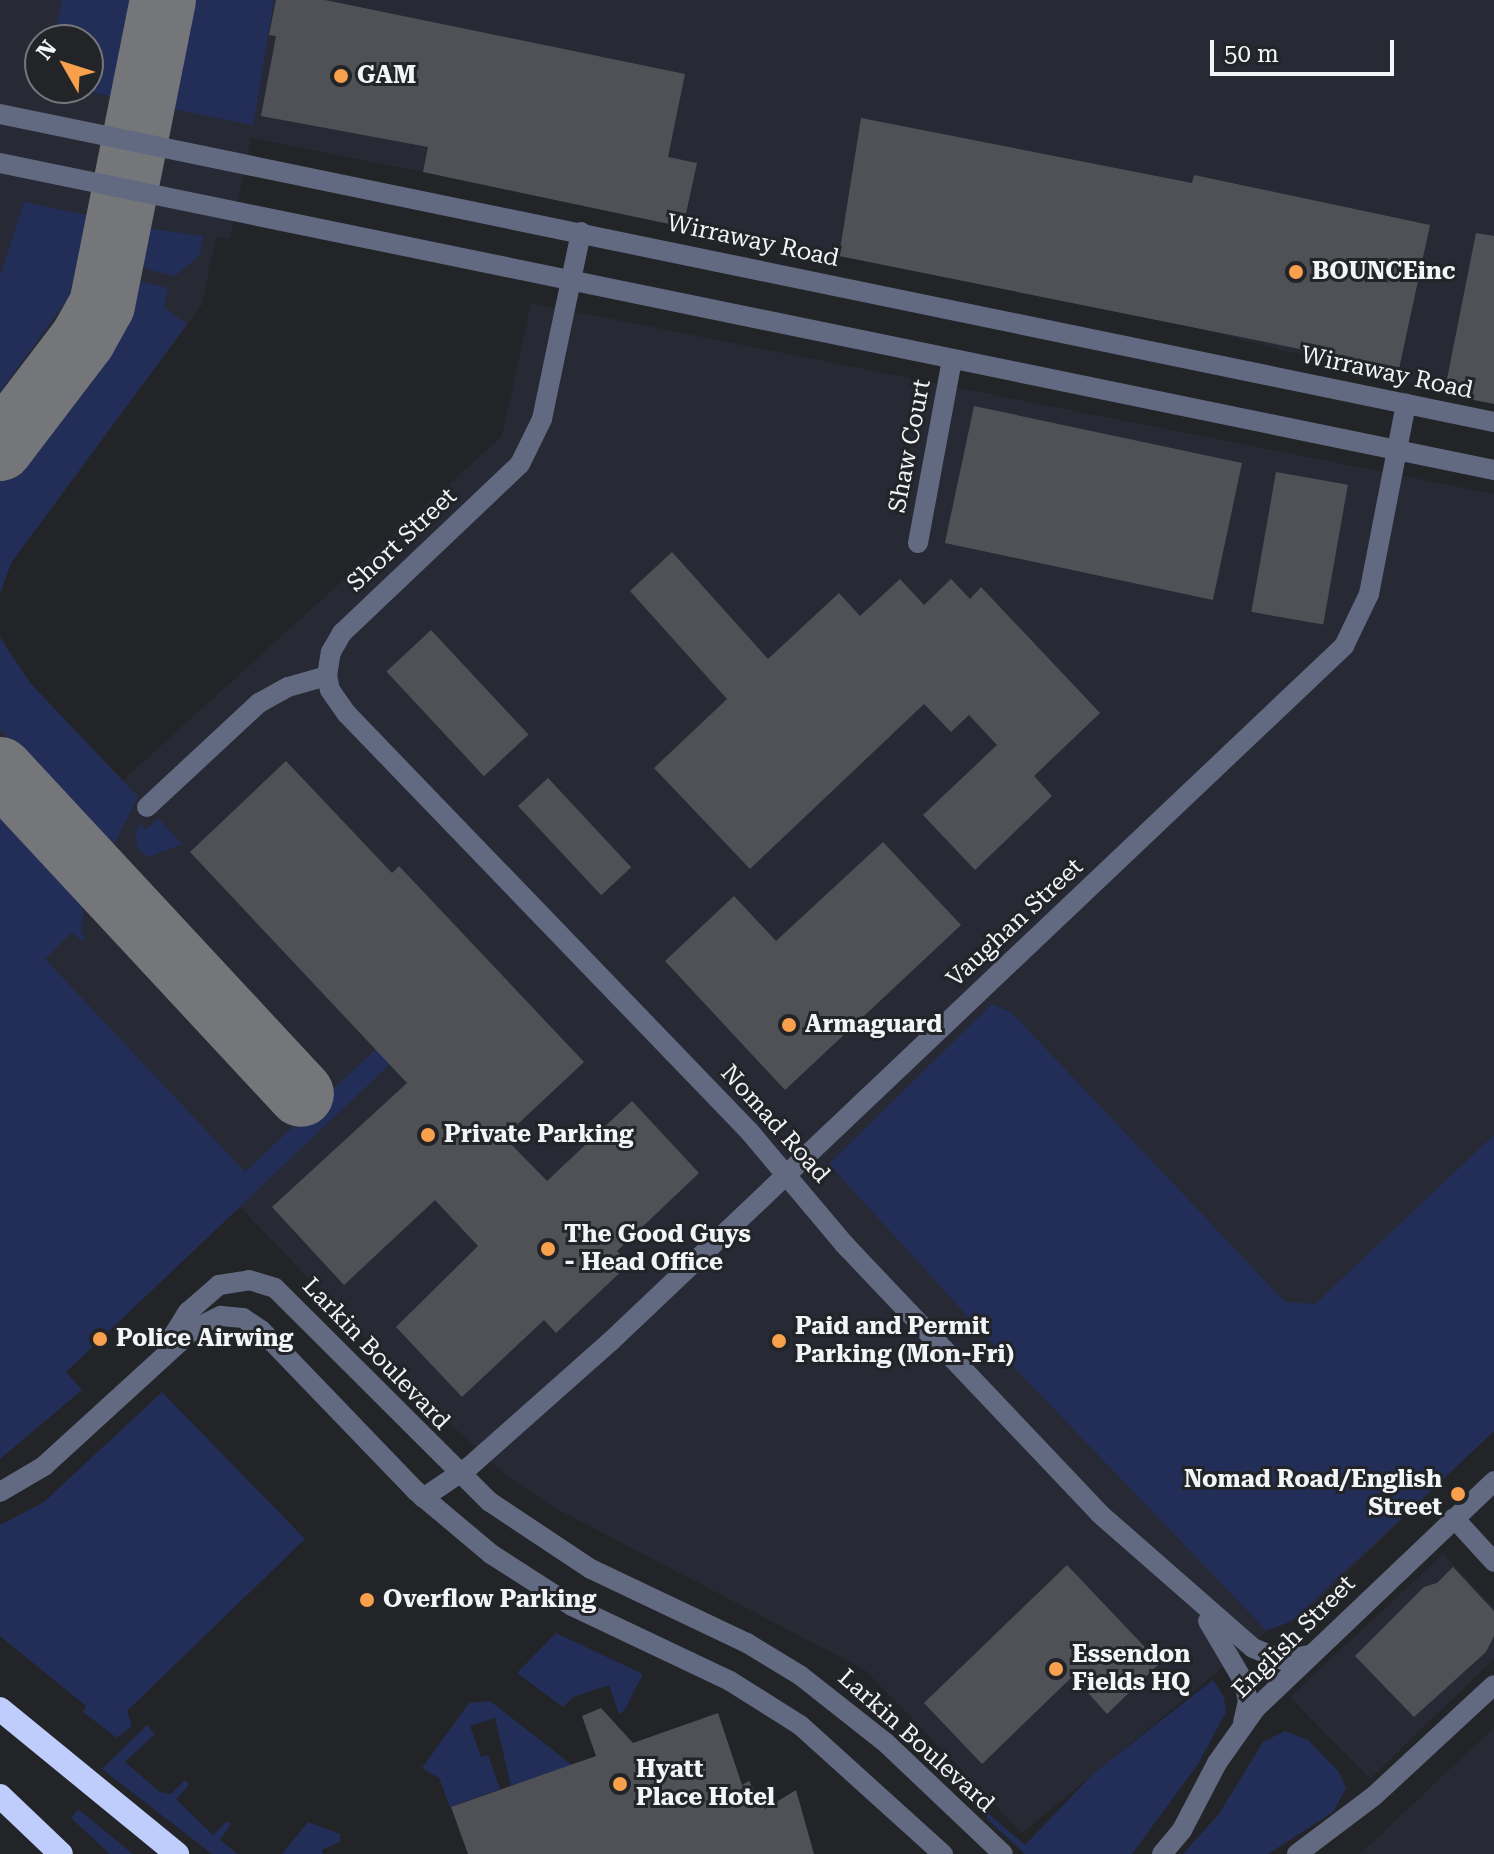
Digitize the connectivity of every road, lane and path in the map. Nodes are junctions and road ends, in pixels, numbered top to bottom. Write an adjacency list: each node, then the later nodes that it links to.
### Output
1 (0, 114): 3 (street, Wirraway Road)
2 (0, 163): 4 (street)
3 (581, 232): 4 (street, Short Street); 6 (street, Wirraway Road)
4 (572, 280): 5 (street); 11 (street, Short Street)
5 (952, 359): 8 (street); 10 (street, Shaw Court)
6 (1406, 404): 7 (street, Wirraway Road); 8 (street, Vaughan Street)
7 (1494, 422)
8 (1398, 451): 9 (street); 13 (street, Vaughan Street)
9 (1494, 470)
10 (918, 543)
11 (327, 676): 12 (street); 13 (street, Nomad Road)
12 (147, 807)
13 (789, 1174): 15 (street, Vaughan Street); 21 (street, Nomad Road)
14 (164, 1353): 15 (street, Larkin Boulevard); 17 (street); 18 (street)
15 (459, 1475): 18 (street, Vaughan Street); 30 (street, Larkin Boulevard)
16 (1494, 1481): 19 (street, English Street)
17 (0, 1492)
18 (423, 1498): 29 (street)
19 (1454, 1518): 20 (street); 22 (street, English Street)
20 (1494, 1562)
21 (1195, 1601): 22 (street, Nomad Road); 25 (street, Nomad Road)
22 (1308, 1655): 25 (street, English Street)
23 (1494, 1685): 32 (street)
24 (0, 1709): 28 (highway)
25 (1242, 1725): 31 (street, English Street)
26 (0, 1796): 27 (highway)
27 (61, 1854)
28 (177, 1854)
29 (943, 1854)
30 (1003, 1854)
31 (1162, 1854)
32 (1297, 1854)

